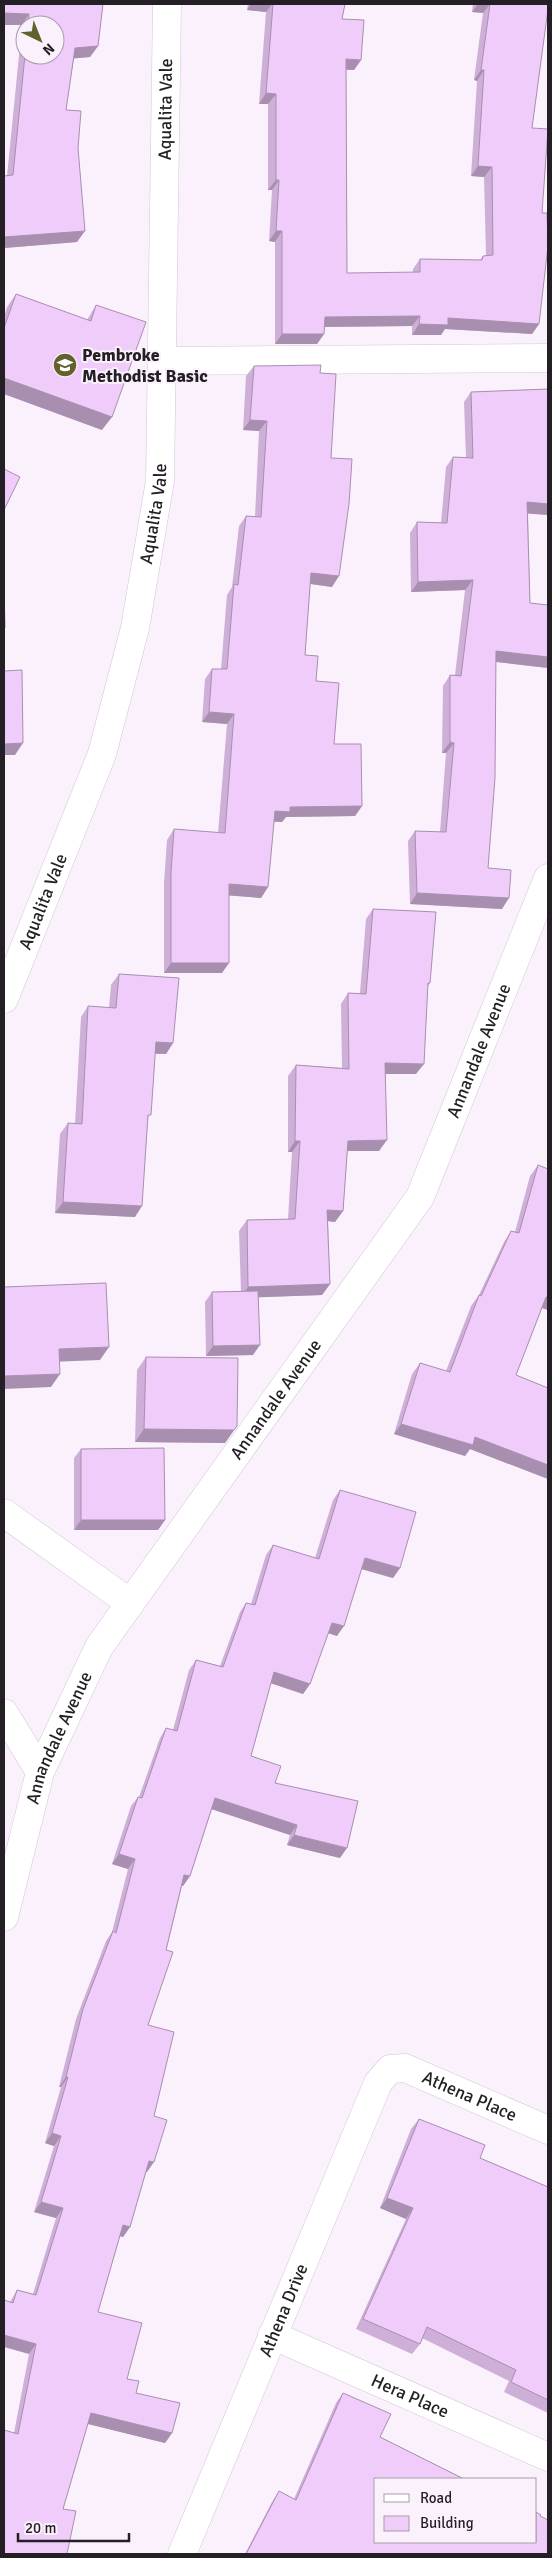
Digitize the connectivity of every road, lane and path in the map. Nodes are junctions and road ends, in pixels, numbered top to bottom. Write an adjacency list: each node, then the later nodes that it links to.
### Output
1 (166, 4): 3 (street, Aqualita Vale)
2 (548, 358): 3 (street)
3 (163, 361): 5 (street, Aqualita Vale)
4 (548, 878): 7 (street, Annandale Avenue)
5 (4, 999)
6 (4, 1513): 7 (street)
7 (130, 1603): 9 (street, Annandale Avenue)
8 (4, 1713): 9 (street)
9 (40, 1772): 10 (street, Annandale Avenue)
10 (4, 1916)
11 (390, 2069): 12 (street, Athena Place); 13 (street, Athena Drive)
12 (548, 2130)
13 (272, 2335): 14 (street, Hera Place); 15 (street, Athena Drive)
14 (548, 2457)
15 (182, 2554)

